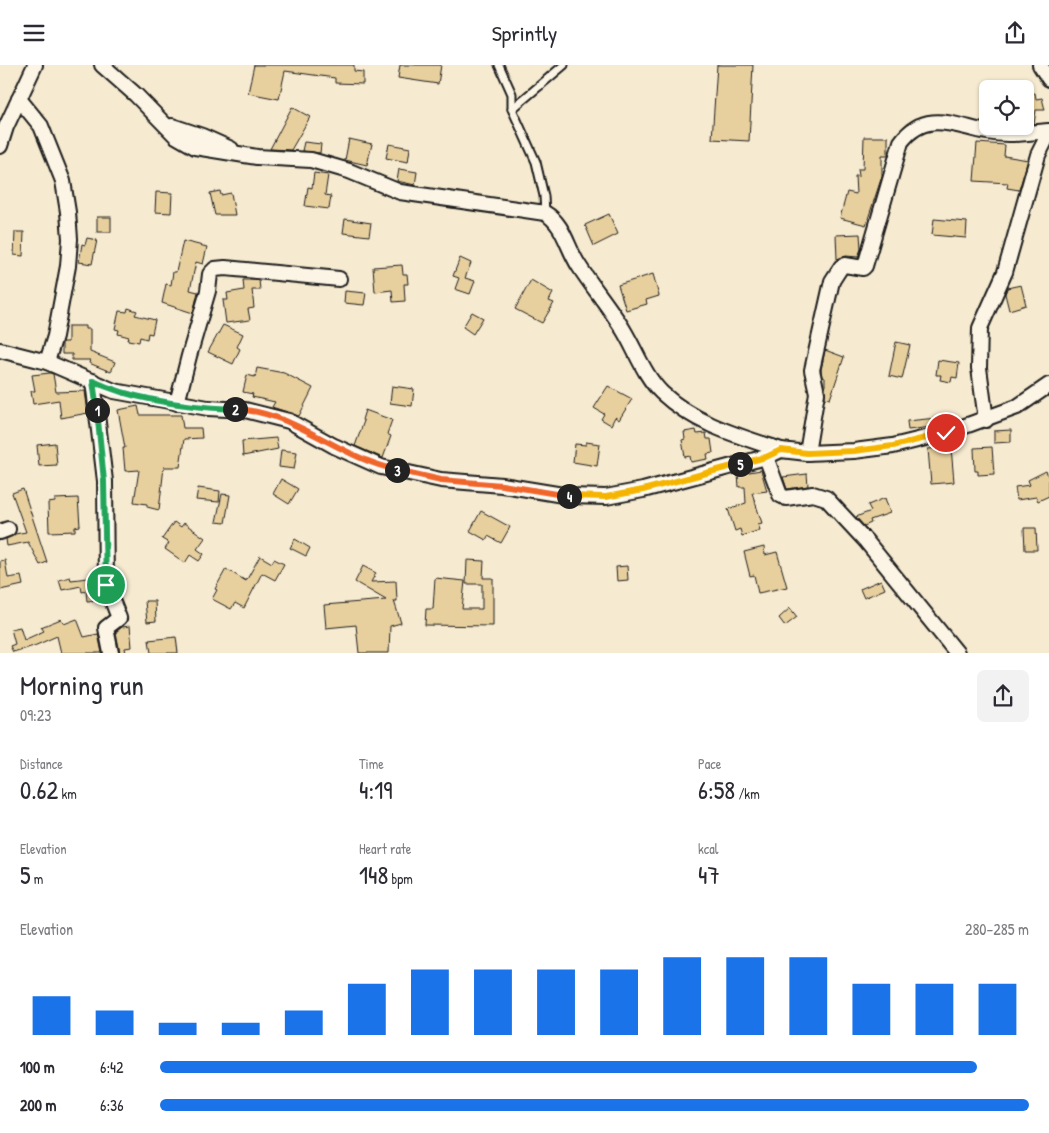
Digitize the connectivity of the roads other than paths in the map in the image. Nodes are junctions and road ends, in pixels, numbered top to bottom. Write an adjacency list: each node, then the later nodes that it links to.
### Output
1 (35, 65): 7 (street)
2 (102, 65): 11 (street)
3 (500, 65): 8 (lane)
4 (564, 65): 8 (lane)
5 (1040, 65): 6 (street)
6 (1049, 79)
7 (20, 99): 10 (street); 14 (street)
8 (512, 109): 11 (lane)
9 (1049, 132): 18 (street); 20 (street)
10 (0, 146)
11 (545, 213): 19 (street)
12 (339, 279): 17 (street)
13 (0, 350): 14 (street)
14 (47, 362): 15 (street)
15 (93, 381): 17 (street); 22 (street)
16 (1049, 385): 18 (street)
17 (177, 403): 21 (street)
18 (986, 420): 20 (street)
19 (781, 450): 20 (street); 21 (street)
20 (807, 453)
21 (766, 457): 23 (street)
22 (112, 653)
23 (957, 653)

